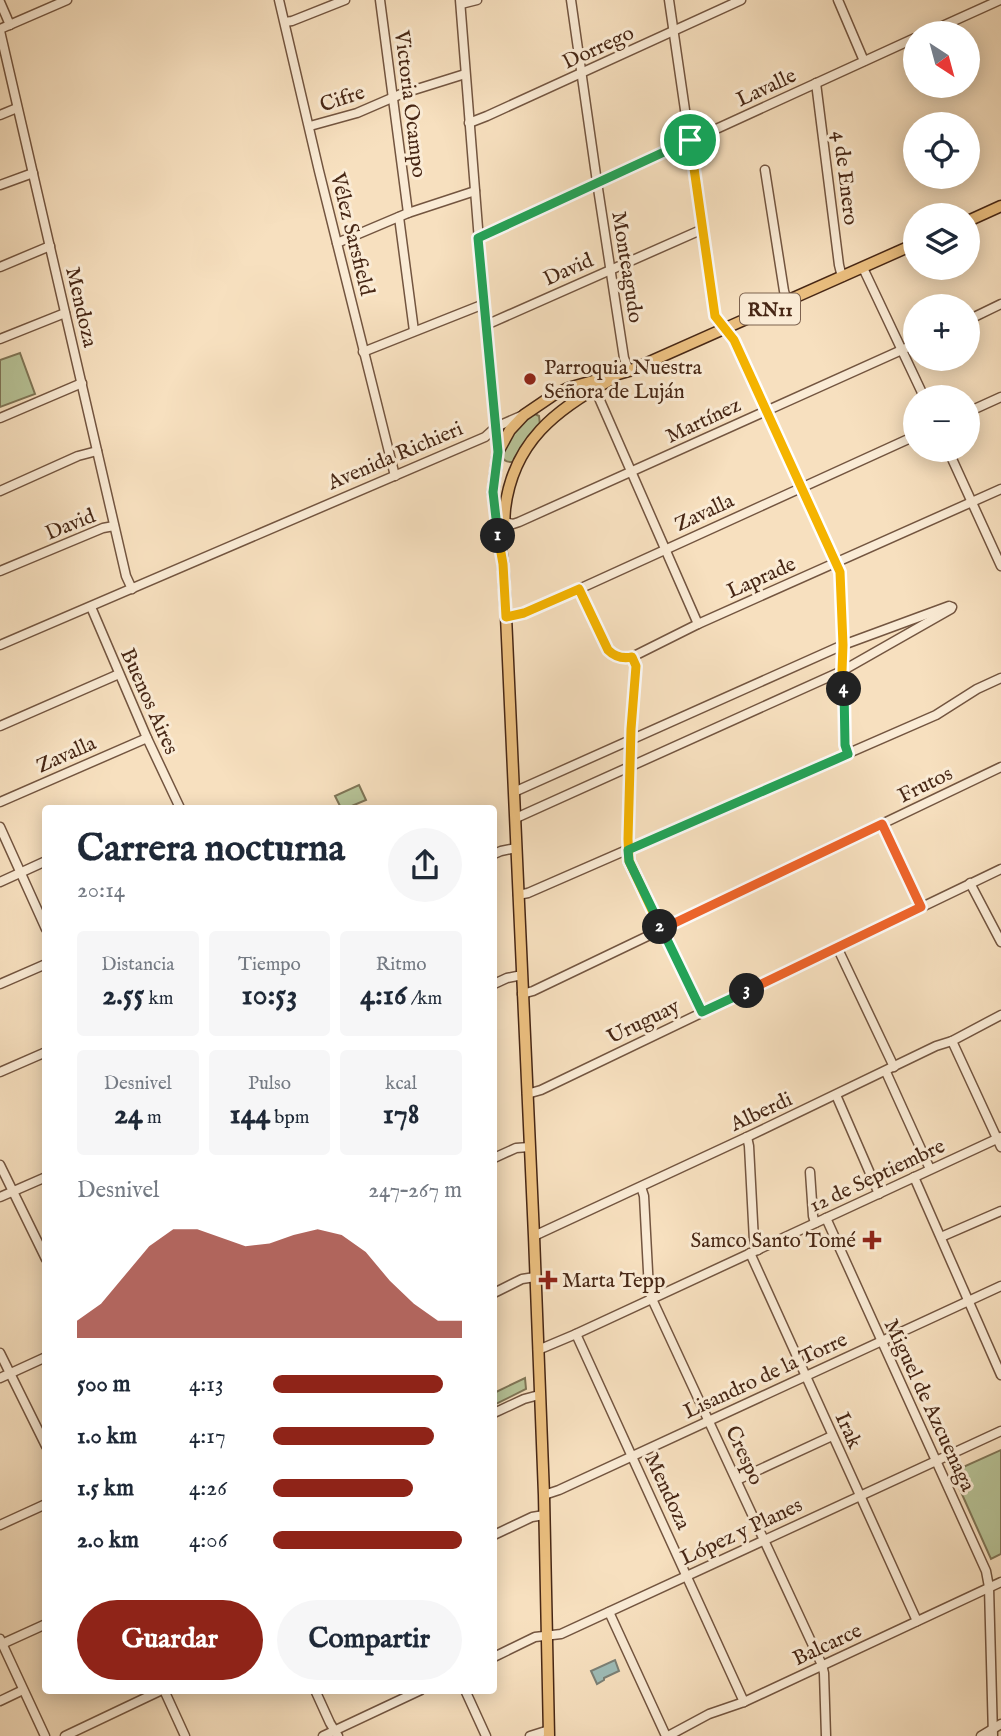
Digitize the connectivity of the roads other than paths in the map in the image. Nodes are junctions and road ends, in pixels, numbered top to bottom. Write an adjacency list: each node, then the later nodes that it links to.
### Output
1 (67, 0): 16 (street)
2 (279, 0): 15 (street, Vélez Sarsfield)
3 (345, 0): 15 (street)
4 (380, 0): 24 (street, Victoria Ocampo)
5 (477, 0): 12 (street)
6 (571, 0): 22 (street, Monteagudo)
7 (669, 0): 18 (street)
8 (741, 0): 18 (street, Dorrego)
9 (838, 0): 20 (street)
10 (1000, 0): 13 (street)
11 (0, 2): 16 (street)
12 (461, 2): 21 (street)
13 (988, 3): 14 (street)
14 (951, 21)
15 (285, 22): 28 (street, Vélez Sarsfield)
16 (10, 25): 17 (street)
17 (0, 30): 25 (street, Mendoza)
18 (674, 30): 22 (street, Dorrego); 29 (street)
19 (903, 43): 20 (street, Lavalle)
20 (864, 61): 23 (street, Lavalle)
21 (465, 74): 24 (street, Cifre); 27 (street)
22 (582, 74): 27 (street, Dorrego); 32 (street, Monteagudo)
23 (816, 83): 29 (street, Lavalle); 46 (street, 4 de Enero)
24 (393, 98): 28 (street, Cifre); 36 (street, Victoria Ocampo)
25 (18, 108): 26 (street); 31 (street, Mendoza)
26 (0, 115)
27 (469, 123): 34 (street)
28 (310, 127): 40 (street, Vélez Sarsfield)
29 (690, 140): 32 (street, Lavalle); 38 (street)
30 (765, 170): 47 (street)
31 (33, 173): 33 (street); 41 (street, Mendoza)
32 (597, 182): 39 (street, Lavalle); 45 (street, Monteagudo)
33 (0, 185)
34 (475, 191): 36 (street); 39 (street)
35 (1000, 208): 37 (main road)
36 (403, 215): 40 (street); 54 (street, Victoria Ocampo)
37 (980, 216)
38 (703, 229): 45 (street, David); 53 (street)
39 (478, 238): 48 (street)
40 (337, 243): 57 (street, Vélez Sarsfield)
41 (50, 246): 43 (street); 50 (street, Mendoza)
42 (903, 250): 44 (main road, Avenida Richieri / RN11)
43 (0, 267)
44 (863, 268): 46 (main road, Avenida Richieri / RN11); 56 (street)
45 (610, 269): 52 (street, David); 58 (street, Monteagudo)
46 (842, 277): 47 (main road, Avenida Richieri / RN11)
47 (787, 302): 53 (main road, Avenida Richieri / RN11)
48 (484, 304): 52 (street); 54 (street)
49 (1001, 304): 51 (street)
50 (65, 313): 55 (street); 59 (street, Mendoza)
51 (980, 314)
52 (486, 325): 69 (street)
53 (725, 330): 58 (main road, Avenida Richieri / RN11); 65 (street)
54 (414, 331): 57 (street)
55 (0, 339)
56 (902, 350): 60 (street); 65 (street, Martínez)
57 (363, 352): 76 (street, Vélez Sarsfield)
58 (627, 372): 61 (main road, RN11); 63 (main road, Avenida Richieri / RN11)
59 (82, 383): 67 (street); 71 (street, Mendoza)
60 (918, 385)
61 (594, 389): 68 (main road, RN11); 75 (street)
62 (1001, 397): 64 (street)
63 (536, 406): 66 (main road, Avenida Richieri / RN11); 68 (main road)
64 (980, 407)
65 (767, 410): 75 (street, Martínez); 77 (street)
66 (524, 415): 69 (street, Avenida Richieri); 72 (main road, RN11)
67 (0, 418)
68 (547, 422): 74 (main road, RN11)
69 (496, 427): 72 (street); 76 (street, Avenida Richieri)
70 (903, 441): 77 (street, Zavalla)
71 (97, 451): 79 (street); 82 (street, Mendoza)
72 (497, 455): 74 (main road); 85 (main road, RN11)
73 (954, 462): 80 (street)
74 (516, 465): 81 (main road, RN11)
75 (632, 472): 81 (street, Martínez); 83 (street)
76 (395, 476): 88 (street, Avenida Richieri)
77 (801, 487): 83 (street, Zavalla); 84 (street)
78 (1001, 489): 80 (street, Laprade)
79 (0, 491)
80 (972, 502): 84 (street, Laprade); 86 (street)
81 (504, 522): 85 (main road, RN11)
82 (114, 526): 87 (street, David); 88 (street, Mendoza)
83 (665, 550): 89 (street, Zavalla); 92 (street)
84 (836, 563): 92 (street, Laprade); 94 (street)
85 (503, 564): 91 (main road, RN11)
86 (1001, 566)
87 (0, 571)
88 (132, 589): 90 (street, Avenida Richieri)
89 (579, 589): 91 (street, Zavalla); 95 (street)
90 (91, 607): 93 (street, Avenida Richieri); 97 (street, Buenos Aires)
91 (506, 617): 105 (main road, RN11)
92 (698, 624): 95 (street, Laprade)
93 (0, 644)
94 (843, 645): 96 (street); 96 (street); 101 (street)
95 (632, 657): 101 (street)
96 (842, 671): 102 (street); 103 (street)
97 (119, 674): 99 (street); 100 (street, Buenos Aires)
98 (1001, 678): 102 (street)
99 (0, 726)
100 (147, 738): 106 (street, Zavalla); 107 (street, Buenos Aires)
101 (632, 739): 103 (street); 105 (street)
102 (848, 754): 112 (street)
103 (630, 767): 108 (street); 112 (street)
104 (1001, 767): 109 (street, Frutos)
105 (514, 792): 108 (main road, RN11)
106 (0, 802)
107 (179, 805)
108 (516, 818): 111 (main road, RN11)
109 (882, 824): 120 (street); 122 (street, Frutos)
110 (0, 827): 116 (street)
111 (516, 848): 113 (street); 119 (main road, RN11)
112 (628, 850): 119 (street); 122 (street)
113 (497, 853)
114 (42, 864): 116 (street)
115 (1001, 869): 118 (street, Uruguay)
116 (20, 873): 117 (street); 121 (street)
117 (0, 881)
118 (970, 883): 120 (street, Uruguay); 123 (street)
119 (518, 895): 126 (main road, RN11)
120 (921, 907): 124 (street, Uruguay)
121 (42, 920)
122 (662, 929): 129 (street, Frutos); 130 (street)
123 (1001, 940)
124 (837, 947): 130 (street, Uruguay); 134 (street)
125 (42, 966): 128 (street)
126 (522, 975): 127 (street); 129 (main road, RN11)
127 (497, 983)
128 (0, 984)
129 (522, 994): 136 (main road, RN11)
130 (702, 1012): 136 (street, Uruguay)
131 (1001, 1015): 132 (street, Alberdi)
132 (952, 1041): 134 (street, Alberdi); 139 (street)
133 (42, 1054): 135 (street)
134 (890, 1069): 137 (street, Alberdi); 143 (street)
135 (0, 1072)
136 (527, 1094): 140 (main road, RN11)
137 (836, 1096): 138 (street, Alberdi); 149 (street)
138 (747, 1137): 147 (street, Alberdi); 157 (street)
139 (1000, 1141): 143 (street, 12 de Septiembre)
140 (529, 1147): 141 (street); 154 (main road, RN11)
141 (497, 1157)
142 (0, 1165): 148 (street)
143 (930, 1169): 145 (street, 12 de Septiembre)
144 (810, 1172): 153 (street)
145 (914, 1177): 149 (street, 12 de Septiembre); 155 (street)
146 (42, 1179): 148 (street)
147 (641, 1187): 154 (street, Alberdi); 161 (street, Crespo)
148 (13, 1192): 150 (street); 156 (street)
149 (879, 1194): 152 (street, 12 de Septiembre)
150 (0, 1197)
151 (1001, 1211): 155 (street)
152 (826, 1219): 153 (street, 12 de Septiembre); 164 (street, Miguel de Azcuenaga)
153 (815, 1223): 157 (street, 12 de Septiembre)
154 (534, 1236): 158 (main road, RN11)
155 (941, 1237): 162 (street)
156 (42, 1243)
157 (754, 1252): 161 (street, 12 de Septiembre); 170 (street, Irak)
158 (536, 1277): 160 (street); 165 (main road, RN11)
159 (1001, 1286): 162 (street, Lisandro de la Torre)
160 (497, 1292)
161 (652, 1299): 163 (street, 12 de Septiembre); 174 (street, Crespo)
162 (968, 1301): 164 (street, Lisandro de la Torre); 169 (street)
163 (576, 1334): 165 (street, 12 de Septiembre); 178 (street, Mendoza)
164 (881, 1341): 170 (street, Lisandro de la Torre); 179 (street, Miguel de Azcuenaga)
165 (538, 1350): 172 (main road, RN11)
166 (0, 1353): 168 (street)
167 (42, 1359): 168 (street)
168 (10, 1373): 171 (street); 177 (street)
169 (1001, 1375)
170 (805, 1376): 174 (street, Lisandro de la Torre); 176 (street, Irak)
171 (0, 1378)
172 (540, 1395): 173 (street); 181 (main road, RN11)
173 (497, 1412)
174 (709, 1420): 178 (street, Lisandro de la Torre); 180 (street, Crespo)
175 (1001, 1431): 179 (street, López y Planes)
176 (832, 1436): 180 (street); 182 (street, Irak)
177 (42, 1438)
178 (632, 1456): 181 (street, Lisandro de la Torre); 188 (street, Mendoza)
179 (936, 1460): 182 (street, López y Planes); 190 (street, Miguel de Azcuenaga)
180 (737, 1480): 187 (street, Crespo)
181 (544, 1495): 184 (main road, RN11)
182 (859, 1496): 187 (street, López y Planes); 192 (street, Irak)
183 (42, 1506): 185 (street)
184 (544, 1515): 186 (street); 194 (main road, RN11)
185 (0, 1525)
186 (497, 1534)
187 (764, 1540): 188 (street, López y Planes); 197 (street, Crespo)
188 (687, 1575): 191 (street, López y Planes); 205 (street, Mendoza)
189 (1001, 1582): 190 (street, Balcarce)
190 (989, 1587): 192 (street, Balcarce); 206 (street, Miguel de Azcuenaga)
191 (610, 1612): 194 (street, López y Planes); 215 (street)
192 (917, 1621): 197 (street, Balcarce)
193 (42, 1626): 195 (street)
194 (547, 1636): 196 (street, López y Planes); 208 (main road, RN11)
195 (1, 1642): 198 (street)
196 (497, 1656)
197 (822, 1665): 205 (street, Balcarce); 216 (street, Crespo)
198 (23, 1690): 204 (street); 209 (street)
199 (154, 1694): 210 (street)
200 (165, 1694): 211 (street)
201 (317, 1694): 207 (street)
202 (413, 1694): 207 (street)
203 (467, 1694): 213 (street)
204 (0, 1700)
205 (744, 1702): 215 (street, Balcarce)
206 (996, 1730): 217 (street)
207 (336, 1733): 212 (street)
208 (549, 1733): 214 (street)
209 (45, 1736)
210 (65, 1736)
211 (185, 1736)
212 (323, 1736)
213 (485, 1736)
214 (530, 1736)
215 (667, 1736)
216 (826, 1736)
217 (981, 1736)

